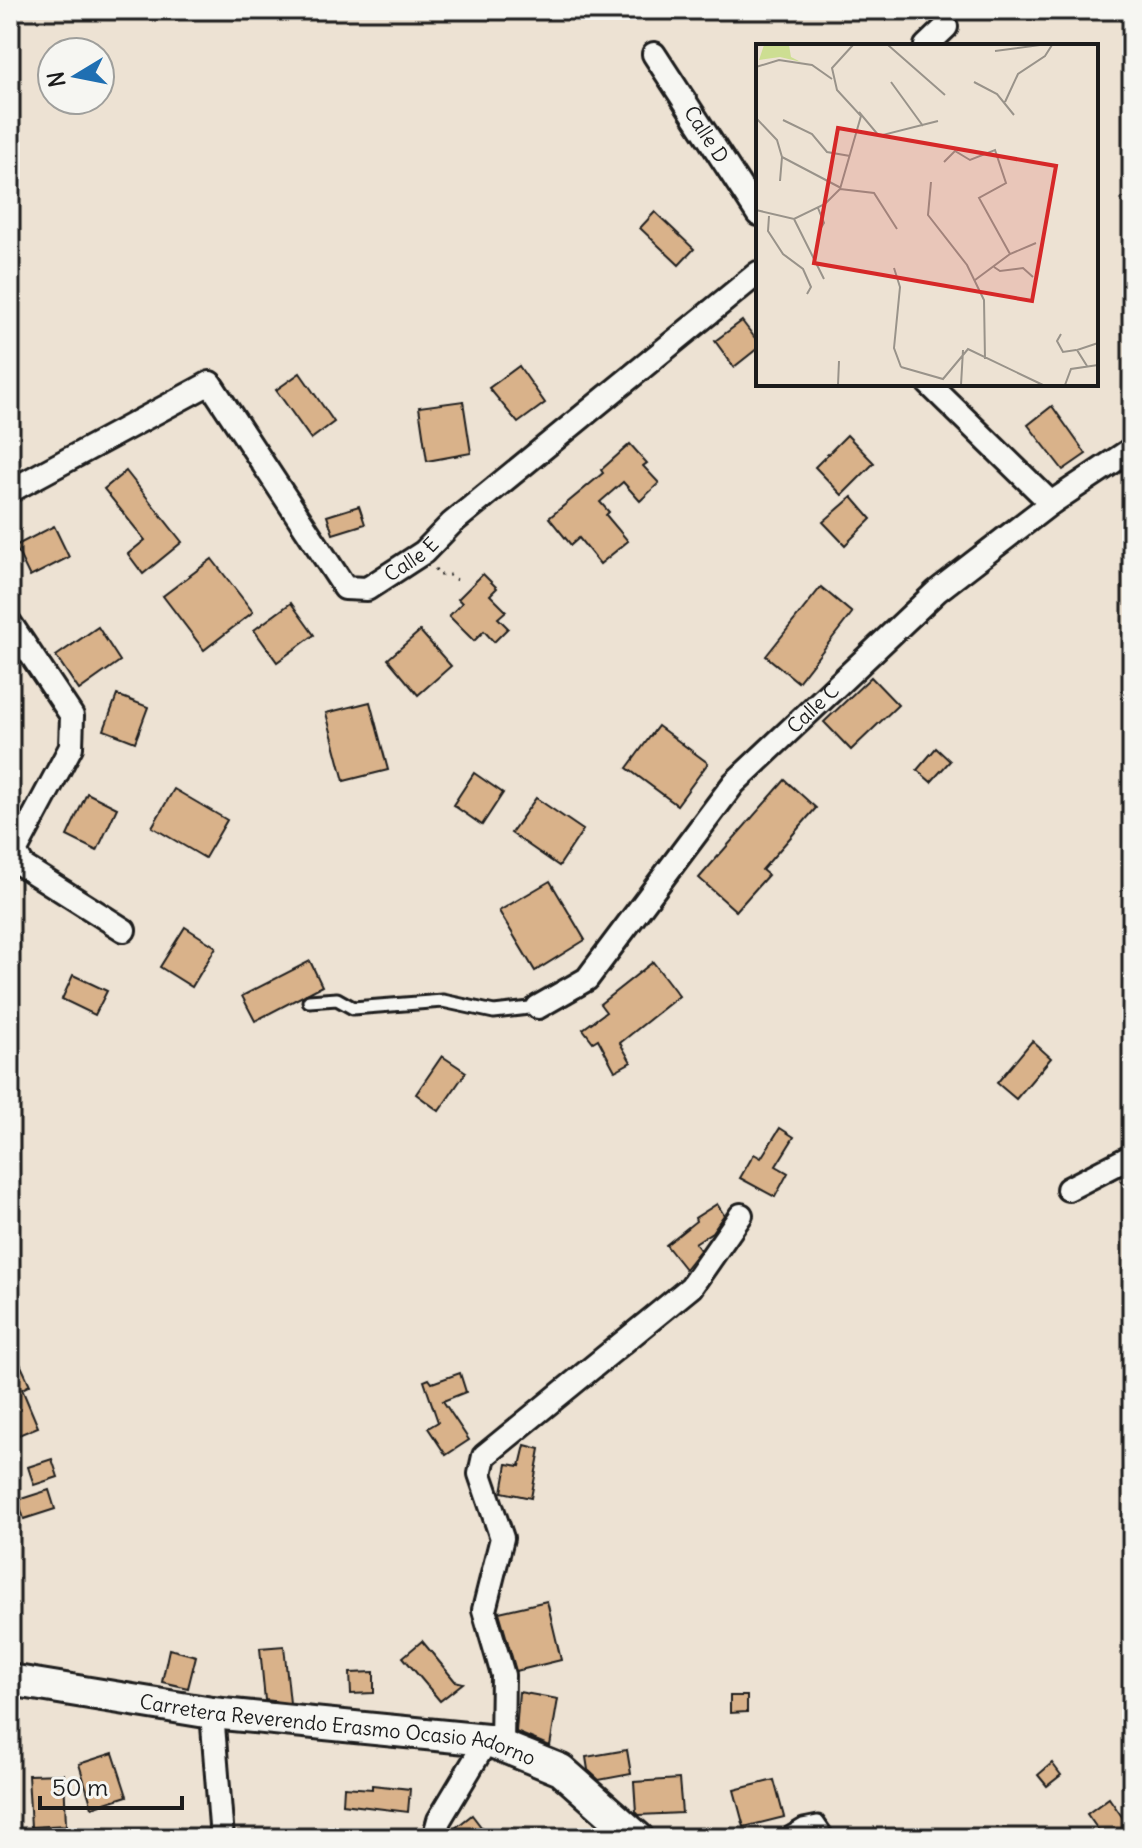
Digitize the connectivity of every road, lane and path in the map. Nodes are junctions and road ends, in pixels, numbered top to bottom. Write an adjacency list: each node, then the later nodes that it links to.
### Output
1 (946, 27): 2 (street)
2 (928, 44)
3 (654, 54): 4 (street, Calle D)
4 (756, 211)
5 (756, 275): 10 (street, Calle E)
6 (931, 386): 9 (street)
7 (1132, 449): 9 (street, Calle C)
8 (10, 491): 10 (street, Calle E)
9 (1051, 503): 15 (street, Calle C)
10 (424, 552): 11 (path)
11 (460, 582)
12 (10, 623): 13 (street)
13 (124, 930)
14 (309, 1001): 15 (lane)
15 (538, 1007)
16 (1132, 1156): 17 (street)
17 (1068, 1189)
18 (741, 1215): 21 (street)
19 (10, 1680): 20 (street, Carretera Reverendo Erasmo Ocasio Adorno)
20 (212, 1713): 21 (street, Carretera Reverendo Erasmo Ocasio Adorno); 22 (street)
21 (495, 1742): 23 (street); 24 (street, Carretera Reverendo Erasmo Ocasio Adorno)
22 (222, 1838)
23 (434, 1838)
24 (638, 1838)
25 (781, 1838): 26 (lane)
26 (829, 1838)

